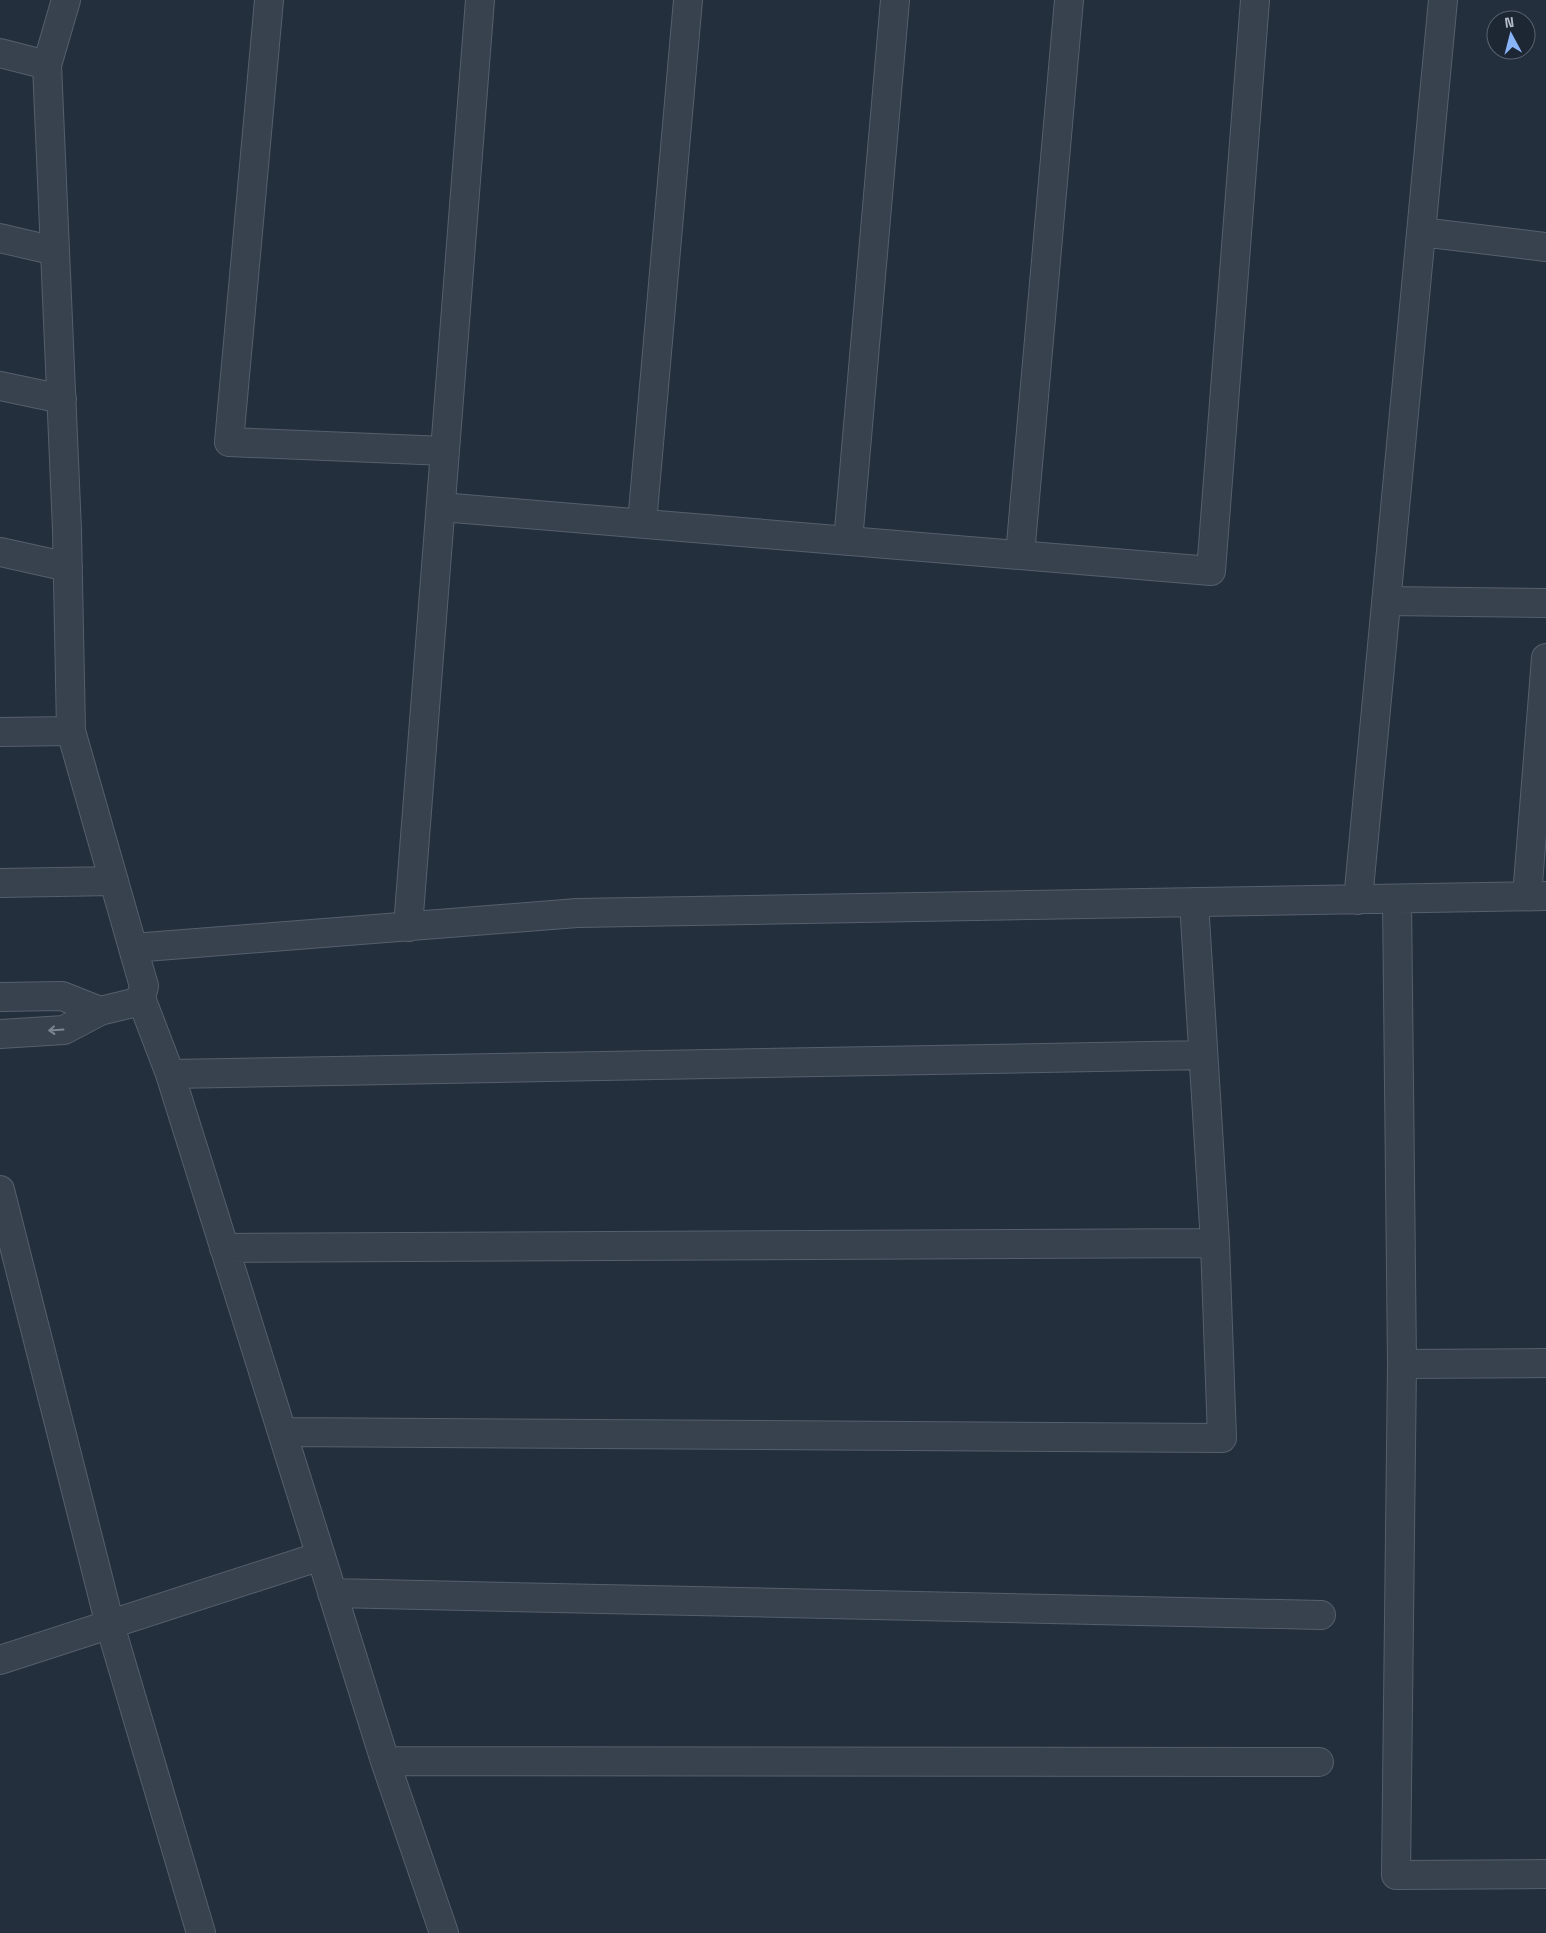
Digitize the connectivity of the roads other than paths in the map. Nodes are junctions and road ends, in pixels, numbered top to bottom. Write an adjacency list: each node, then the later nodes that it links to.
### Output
1 (66, 0): 10 (street)
2 (269, 0): 17 (street)
3 (480, 0): 17 (street)
4 (688, 0): 19 (street)
5 (895, 0): 20 (street)
6 (1069, 0): 22 (street)
7 (1255, 0): 22 (street)
8 (1443, 0): 11 (street)
9 (0, 53): 10 (street)
10 (47, 65): 14 (street)
11 (1421, 232): 13 (street); 24 (street)
12 (0, 238): 14 (street)
13 (1546, 247)
14 (55, 251): 16 (street)
15 (0, 386): 16 (street)
16 (62, 399): 23 (street)
17 (445, 451): 18 (street)
18 (440, 507): 19 (street); 35 (street)
19 (642, 523): 20 (street)
20 (848, 540): 22 (street)
21 (0, 552): 23 (street)
22 (1020, 555)
23 (68, 567): 27 (street)
24 (1386, 601): 25 (street); 33 (street)
25 (1546, 603)
26 (1546, 658): 31 (street)
27 (71, 731): 28 (street); 29 (street)
28 (0, 732)
29 (114, 881): 30 (street); 36 (street)
30 (0, 883)
31 (1536, 896): 32 (street)
32 (1396, 899): 33 (street); 47 (street)
33 (1358, 900): 34 (street)
34 (1194, 902): 35 (street); 41 (street)
35 (408, 927): 36 (street)
36 (133, 948): 38 (street)
37 (0, 997): 39 (street)
38 (141, 998): 39 (street); 42 (street)
39 (100, 1011): 40 (street, one-way to 40)
40 (0, 1034)
41 (1203, 1054): 42 (street); 44 (street)
42 (170, 1074): 45 (street)
43 (0, 1190): 52 (street)
44 (1215, 1242): 45 (street); 48 (street)
45 (224, 1248): 48 (street)
46 (1546, 1363): 47 (street)
47 (1402, 1364): 56 (street)
48 (282, 1432): 49 (street)
49 (321, 1556): 50 (street); 52 (street)
50 (332, 1593): 51 (street); 54 (street)
51 (1321, 1615)
52 (110, 1625): 53 (street); 57 (street)
53 (0, 1660)
54 (385, 1760): 55 (street); 58 (street)
55 (1319, 1762)
56 (1546, 1874)
57 (201, 1933)
58 (444, 1933)

